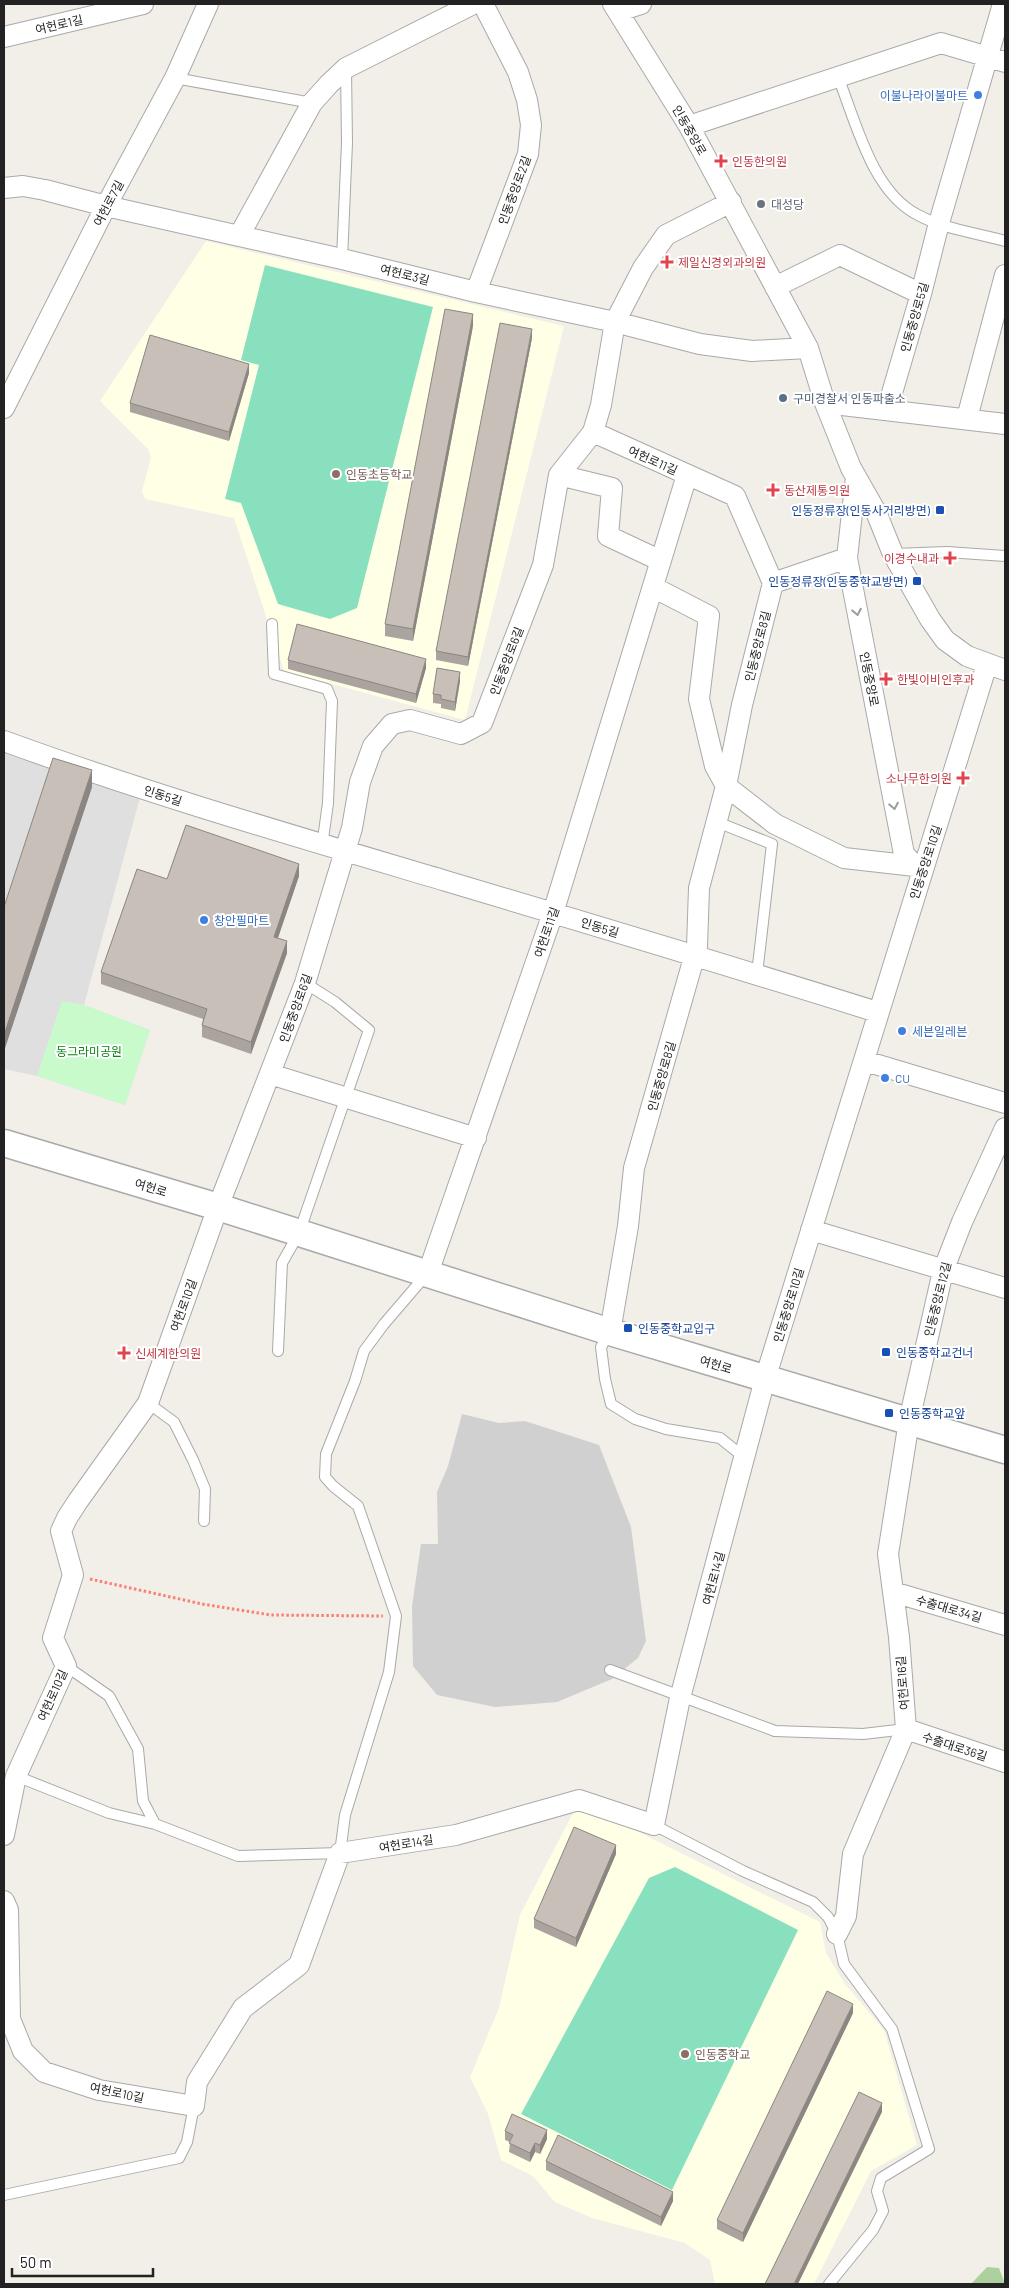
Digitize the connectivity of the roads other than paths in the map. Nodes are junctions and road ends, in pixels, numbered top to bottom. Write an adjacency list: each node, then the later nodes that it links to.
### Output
1 (143, 4): 8 (street, 여헌로1길)
2 (208, 4): 12 (street, 여헌로7길)
3 (473, 4): 10 (street)
4 (483, 4): 24 (street, 인동중앙로2길)
5 (640, 4): 7 (street)
6 (1003, 4): 9 (street, 인동중앙로5길)
7 (616, 7): 14 (street, 인동중앙로)
8 (4, 36)
9 (996, 59): 11 (street); 18 (street, 인동중앙로5길)
10 (346, 68): 13 (street); 21 (lane)
11 (838, 77): 14 (street); 18 (lane)
12 (175, 78): 13 (lane); 17 (street, 여헌로7길)
13 (312, 103): 19 (street)
14 (688, 126): 16 (street, 인동중앙로)
15 (4, 188): 17 (street, 여헌로3길)
16 (730, 202): 23 (street, 인동중앙로); 26 (street, 인동중앙로6길)
17 (106, 206): 19 (street, 여헌로3길); 28 (street, 여헌로7길)
18 (939, 223): 20 (lane); 25 (street, 인동중앙로5길)
19 (239, 236): 21 (street, 여헌로3길)
20 (1005, 241)
21 (342, 259): 24 (street, 여헌로3길)
22 (1005, 275): 31 (street)
23 (775, 287): 25 (street); 27 (street, 인동중앙로)
24 (476, 292): 26 (street, 여헌로3길)
25 (921, 294): 30 (street, 인동중앙로5길)
26 (615, 322): 27 (street, 여헌로3길); 33 (street, 인동중앙로6길)
27 (808, 348): 29 (street, 인동중앙로)
28 (5, 403)
29 (825, 403): 30 (street); 36 (street, 인동중앙로)
30 (887, 410): 31 (street)
31 (967, 418): 32 (street)
32 (1005, 424)
33 (593, 432): 34 (street, 인동중앙로6길); 35 (street, 여헌로11길)
34 (559, 475): 40 (street); 49 (street, 인동중앙로6길)
35 (686, 475): 40 (street, 여헌로11길); 41 (street)
36 (856, 477): 37 (street, 인동중앙로); 39 (street, 인동중앙로)
37 (893, 554): 38 (lane); 44 (street, 인동중앙로)
38 (1005, 556)
39 (847, 558): 41 (street); 50 (street, 인동중앙로, one-way to 50)
40 (659, 560): 42 (street, 여헌로11길)
41 (773, 583): 46 (street, 인동중앙로8길)
42 (653, 587): 46 (street); 51 (street, 여헌로11길)
43 (272, 624): 48 (lane)
44 (996, 667): 50 (street, 인동중앙로10길)
45 (4, 741): 48 (street, 인동5길)
46 (726, 786): 47 (street, 인동중앙로8길); 50 (street)
47 (717, 822): 52 (street, 인동중앙로8길); 53 (lane)
48 (322, 846): 49 (street, 인동5길)
49 (345, 851): 51 (street, 인동5길); 54 (street, 인동중앙로6길)
50 (918, 869): 55 (street, 인동중앙로10길)
51 (553, 913): 52 (street, 인동5길); 61 (street, 여헌로11길)
52 (695, 955): 53 (street, 인동5길); 70 (street, 인동중앙로8길)
53 (758, 974): 55 (street, 인동5길)
54 (306, 983): 57 (street, 인동중앙로6길); 58 (lane)
55 (877, 1012): 56 (street, 인동중앙로10길)
56 (865, 1061): 59 (street); 65 (street, 인동중앙로10길)
57 (270, 1074): 58 (street); 64 (street, 인동중앙로6길)
58 (346, 1098): 61 (street); 66 (lane)
59 (1005, 1104)
60 (1005, 1128): 63 (street, 인동중앙로12길)
61 (476, 1138): 68 (street, 여헌로11길)
62 (4, 1143): 64 (street, 여헌로)
63 (998, 1160): 67 (street, 인동중앙로12길)
64 (218, 1207): 66 (street, 여헌로); 73 (street, 여헌로10길)
65 (811, 1230): 67 (street); 72 (street, 인동중앙로10길)
66 (299, 1233): 68 (street, 여헌로); 71 (lane)
67 (943, 1270): 69 (street); 74 (street, 인동중앙로12길)
68 (428, 1273): 70 (street, 여헌로); 89 (lane)
69 (1005, 1288)
70 (610, 1332): 72 (street, 여헌로); 76 (lane)
71 (278, 1351)
72 (765, 1379): 74 (street, 여헌로); 76 (street, 여헌로14길)
73 (148, 1403): 77 (lane); 80 (street, 여헌로10길)
74 (908, 1421): 75 (street, 여헌로); 78 (street, 여헌로16길)
75 (1005, 1450)
76 (745, 1458): 82 (street, 여헌로14길)
77 (204, 1521)
78 (893, 1592): 79 (street, 수출대로34길); 83 (street, 여헌로16길)
79 (1005, 1625)
80 (66, 1666): 85 (street, 여헌로10길); 86 (lane)
81 (610, 1670): 82 (lane)
82 (680, 1698): 83 (lane); 87 (street, 여헌로14길)
83 (906, 1729): 84 (street, 수출대로36길); 91 (street, 여헌로16길)
84 (1005, 1762)
85 (16, 1776): 86 (lane); 88 (street, 여헌로10길)
86 (155, 1824): 89 (lane)
87 (654, 1825): 89 (street, 여헌로14길); 91 (lane)
88 (4, 1835)
89 (340, 1853): 92 (street)
90 (4, 1901): 92 (street, 여헌로10길)
91 (837, 1934): 94 (lane)
92 (194, 2106): 93 (lane)
93 (4, 2195)
94 (828, 2284)

